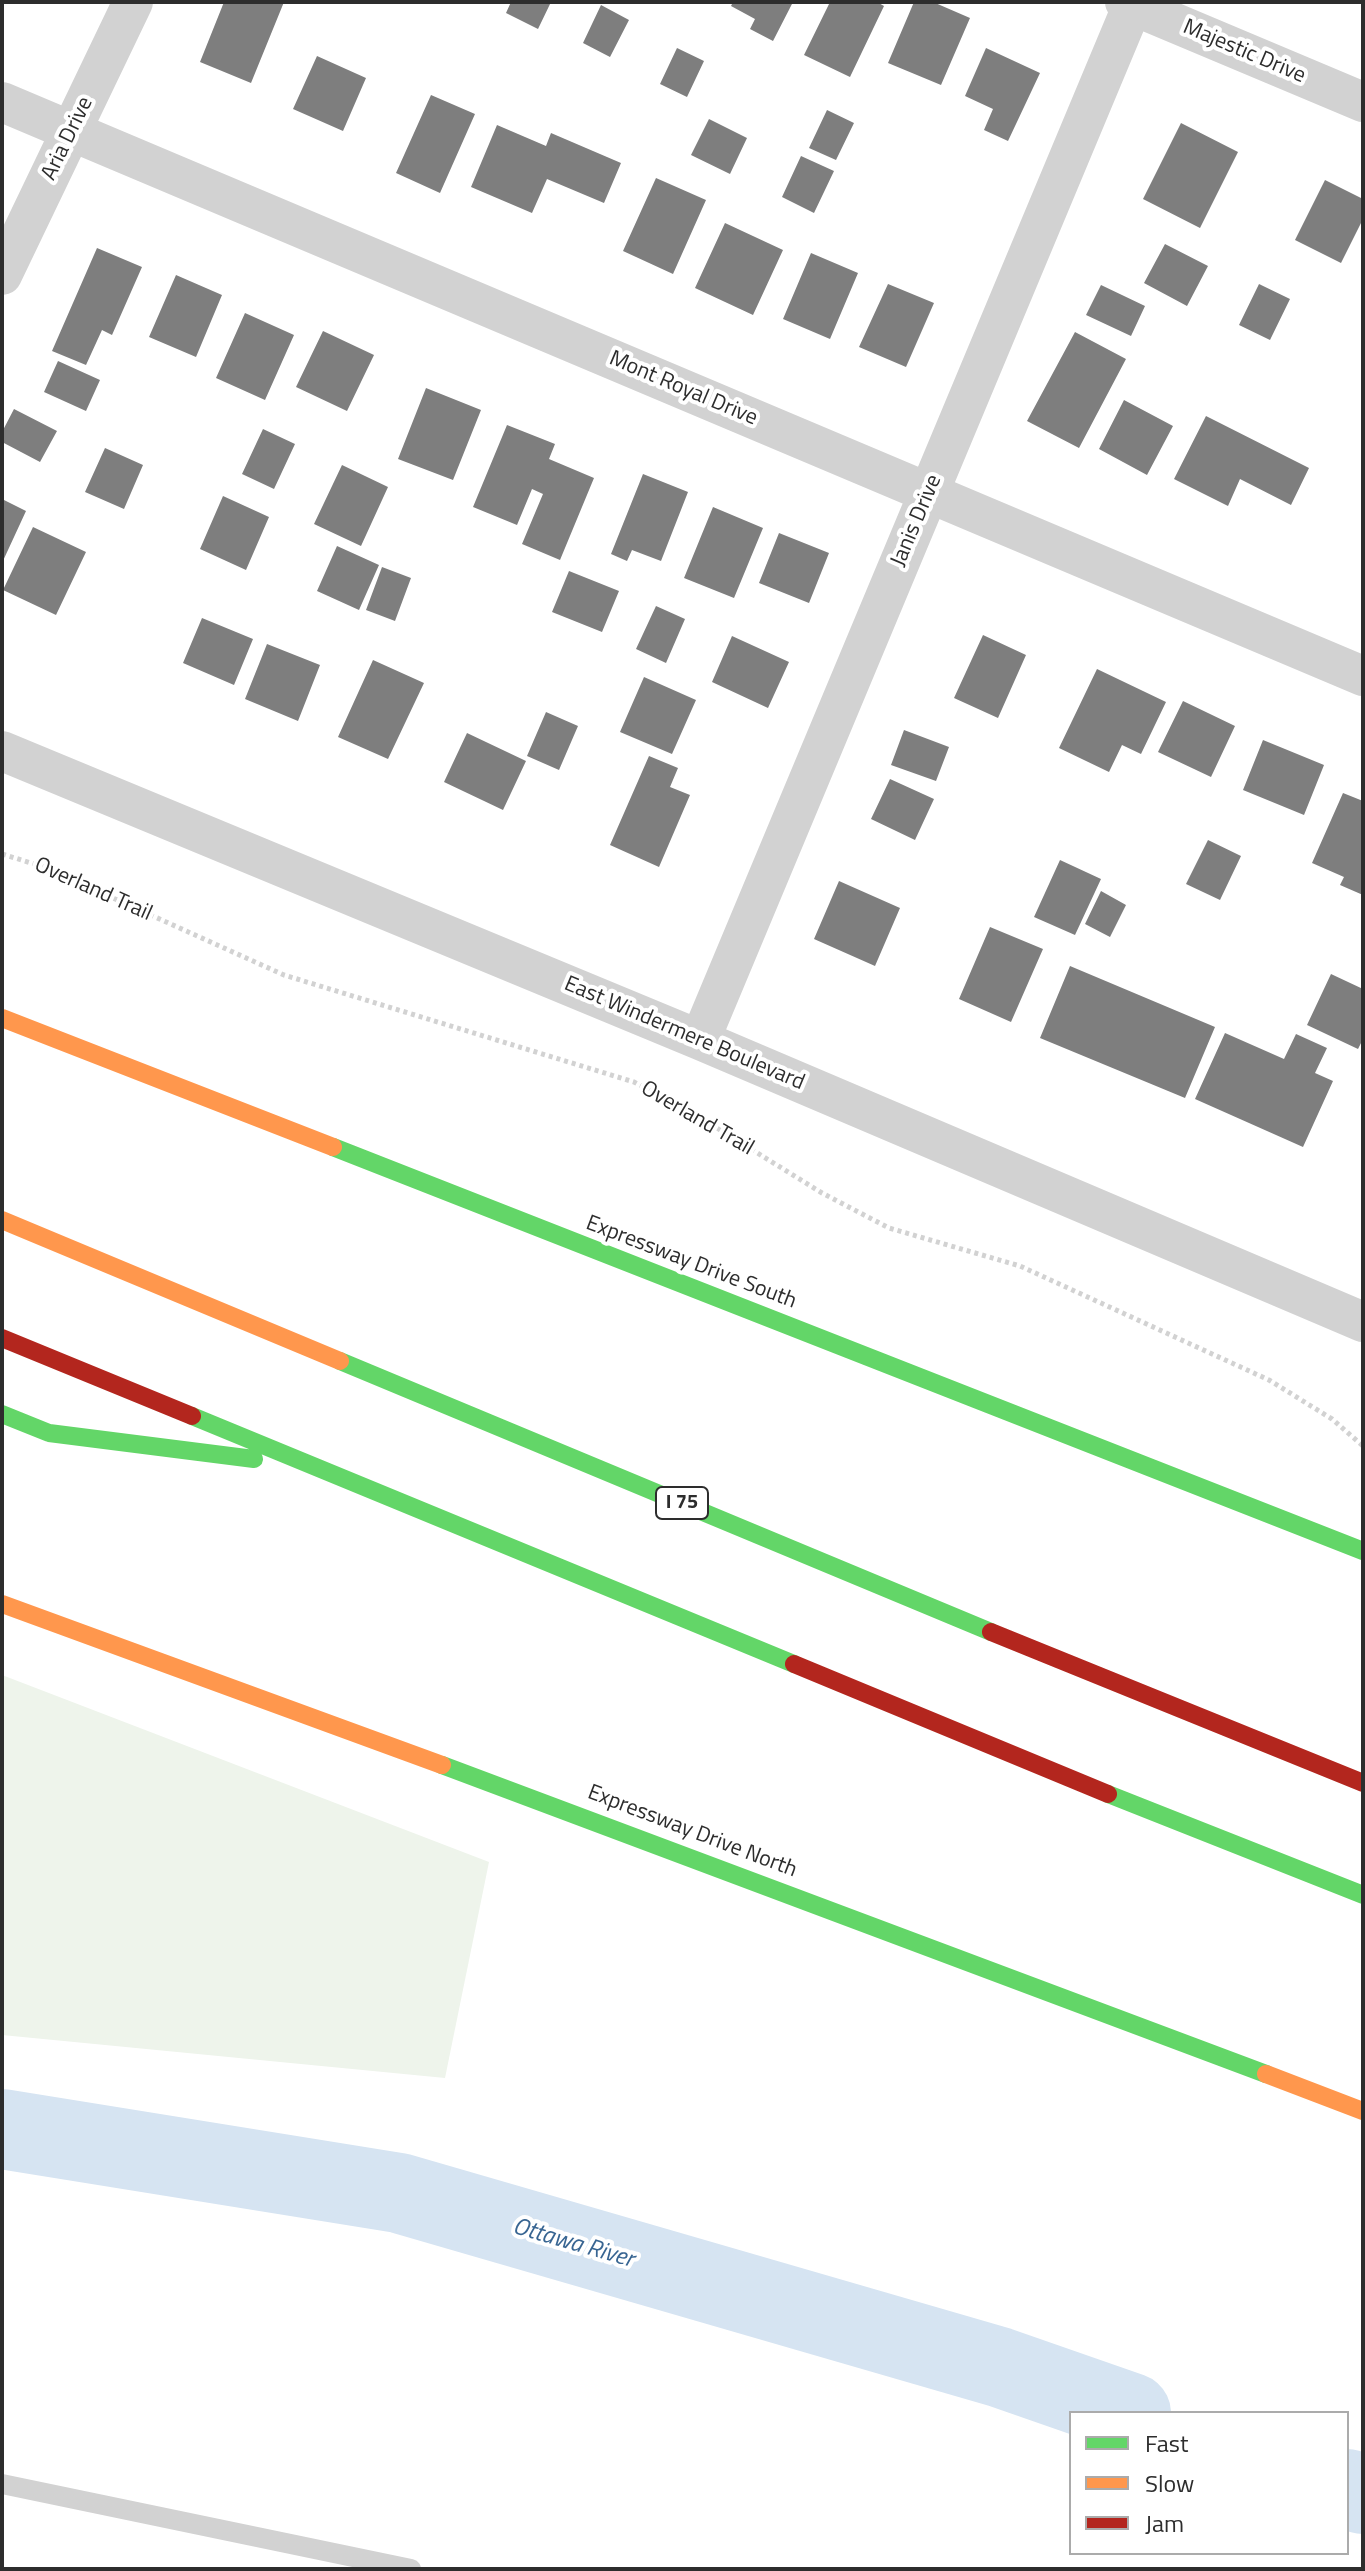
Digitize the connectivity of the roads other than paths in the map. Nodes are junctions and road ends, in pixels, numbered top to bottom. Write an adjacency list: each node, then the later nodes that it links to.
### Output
1 (133, 2): 5 (street, Aria Drive)
2 (1131, 3): 4 (street, Majestic Drive); 7 (street, Janis Drive)
3 (2, 102): 5 (street, Mont Royal Drive)
4 (1363, 102)
5 (71, 131): 6 (street, Aria Drive); 7 (street, Mont Royal Drive)
6 (2, 275)
7 (929, 493): 8 (street, Mont Royal Drive); 11 (street, Janis Drive)
8 (1363, 676)
9 (2, 751): 11 (street, East Windermere Boulevard)
10 (2, 1018): 17 (main road, Expressway Drive South)
11 (700, 1040): 13 (street, East Windermere Boulevard)
12 (2, 1220): 19 (main road, I 75)
13 (1363, 1322)
14 (2, 1338): 16 (main road)
15 (2, 1414): 16 (main road)
16 (304, 1465): 20 (main road)
17 (1363, 1551)
18 (2, 1604): 21 (main road, Expressway Drive North)
19 (1363, 1783)
20 (1363, 1895)
21 (1363, 2111)
22 (2, 2484): 23 (lane)
23 (411, 2569)

